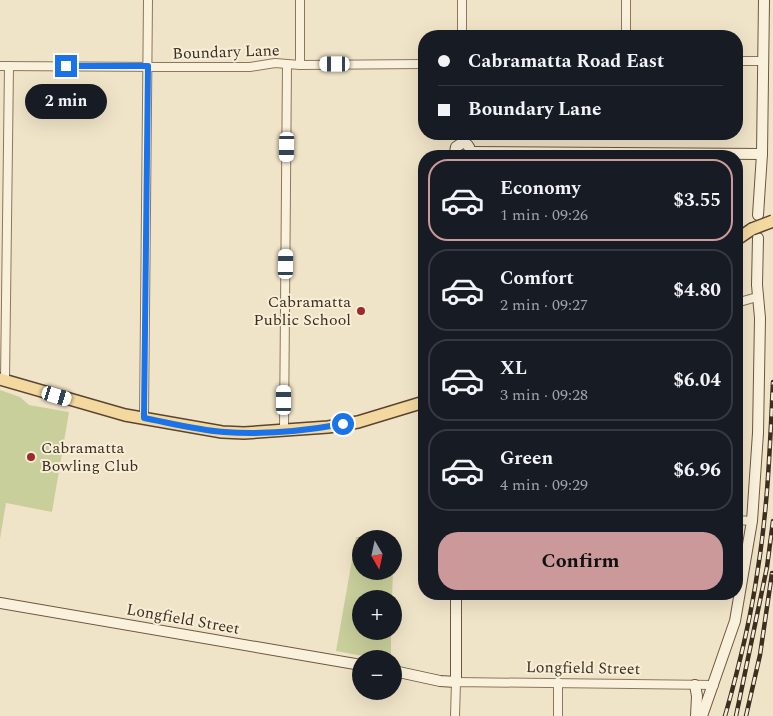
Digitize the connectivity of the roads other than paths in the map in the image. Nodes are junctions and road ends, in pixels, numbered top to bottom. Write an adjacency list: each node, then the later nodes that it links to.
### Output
1 (148, 0): 15 (street)
2 (300, 0): 12 (street)
3 (462, 0): 6 (street)
4 (626, 0): 7 (street)
5 (764, 0): 9 (street)
6 (462, 30)
7 (626, 30)
8 (743, 61): 9 (street)
9 (763, 61): 17 (street)
10 (287, 64): 12 (street, Boundary Lane); 15 (street, Boundary Lane); 27 (street)
11 (418, 64): 12 (street, Boundary Lane)
12 (300, 65)
13 (0, 66): 14 (street, Boundary Lane)
14 (9, 66): 15 (street, Boundary Lane); 24 (street)
15 (148, 66): 26 (street)
16 (743, 154): 17 (street)
17 (762, 154): 18 (street)
18 (758, 215)
19 (773, 221): 20 (main road, bridge)
20 (755, 233): 21 (main road); 22 (street)
21 (743, 235)
22 (757, 297): 23 (street); 29 (street)
23 (743, 301)
24 (3, 380): 26 (main road)
25 (418, 404): 27 (main road)
26 (144, 418): 27 (main road)
27 (284, 431)
28 (743, 520): 29 (street)
29 (752, 521): 30 (street)
30 (743, 574)
31 (456, 600): 36 (street)
32 (739, 600): 39 (street)
33 (0, 603): 34 (street, Longfield Street)
34 (352, 663)
35 (402, 673): 36 (street, Longfield Street)
36 (456, 682): 37 (street, Longfield Street); 40 (street)
37 (558, 682): 38 (street, Longfield Street); 41 (street)
38 (695, 684): 39 (street, Longfield Street); 42 (street)
39 (714, 684): 43 (street)
40 (455, 716)
41 (558, 716)
42 (696, 716)
43 (702, 716)

